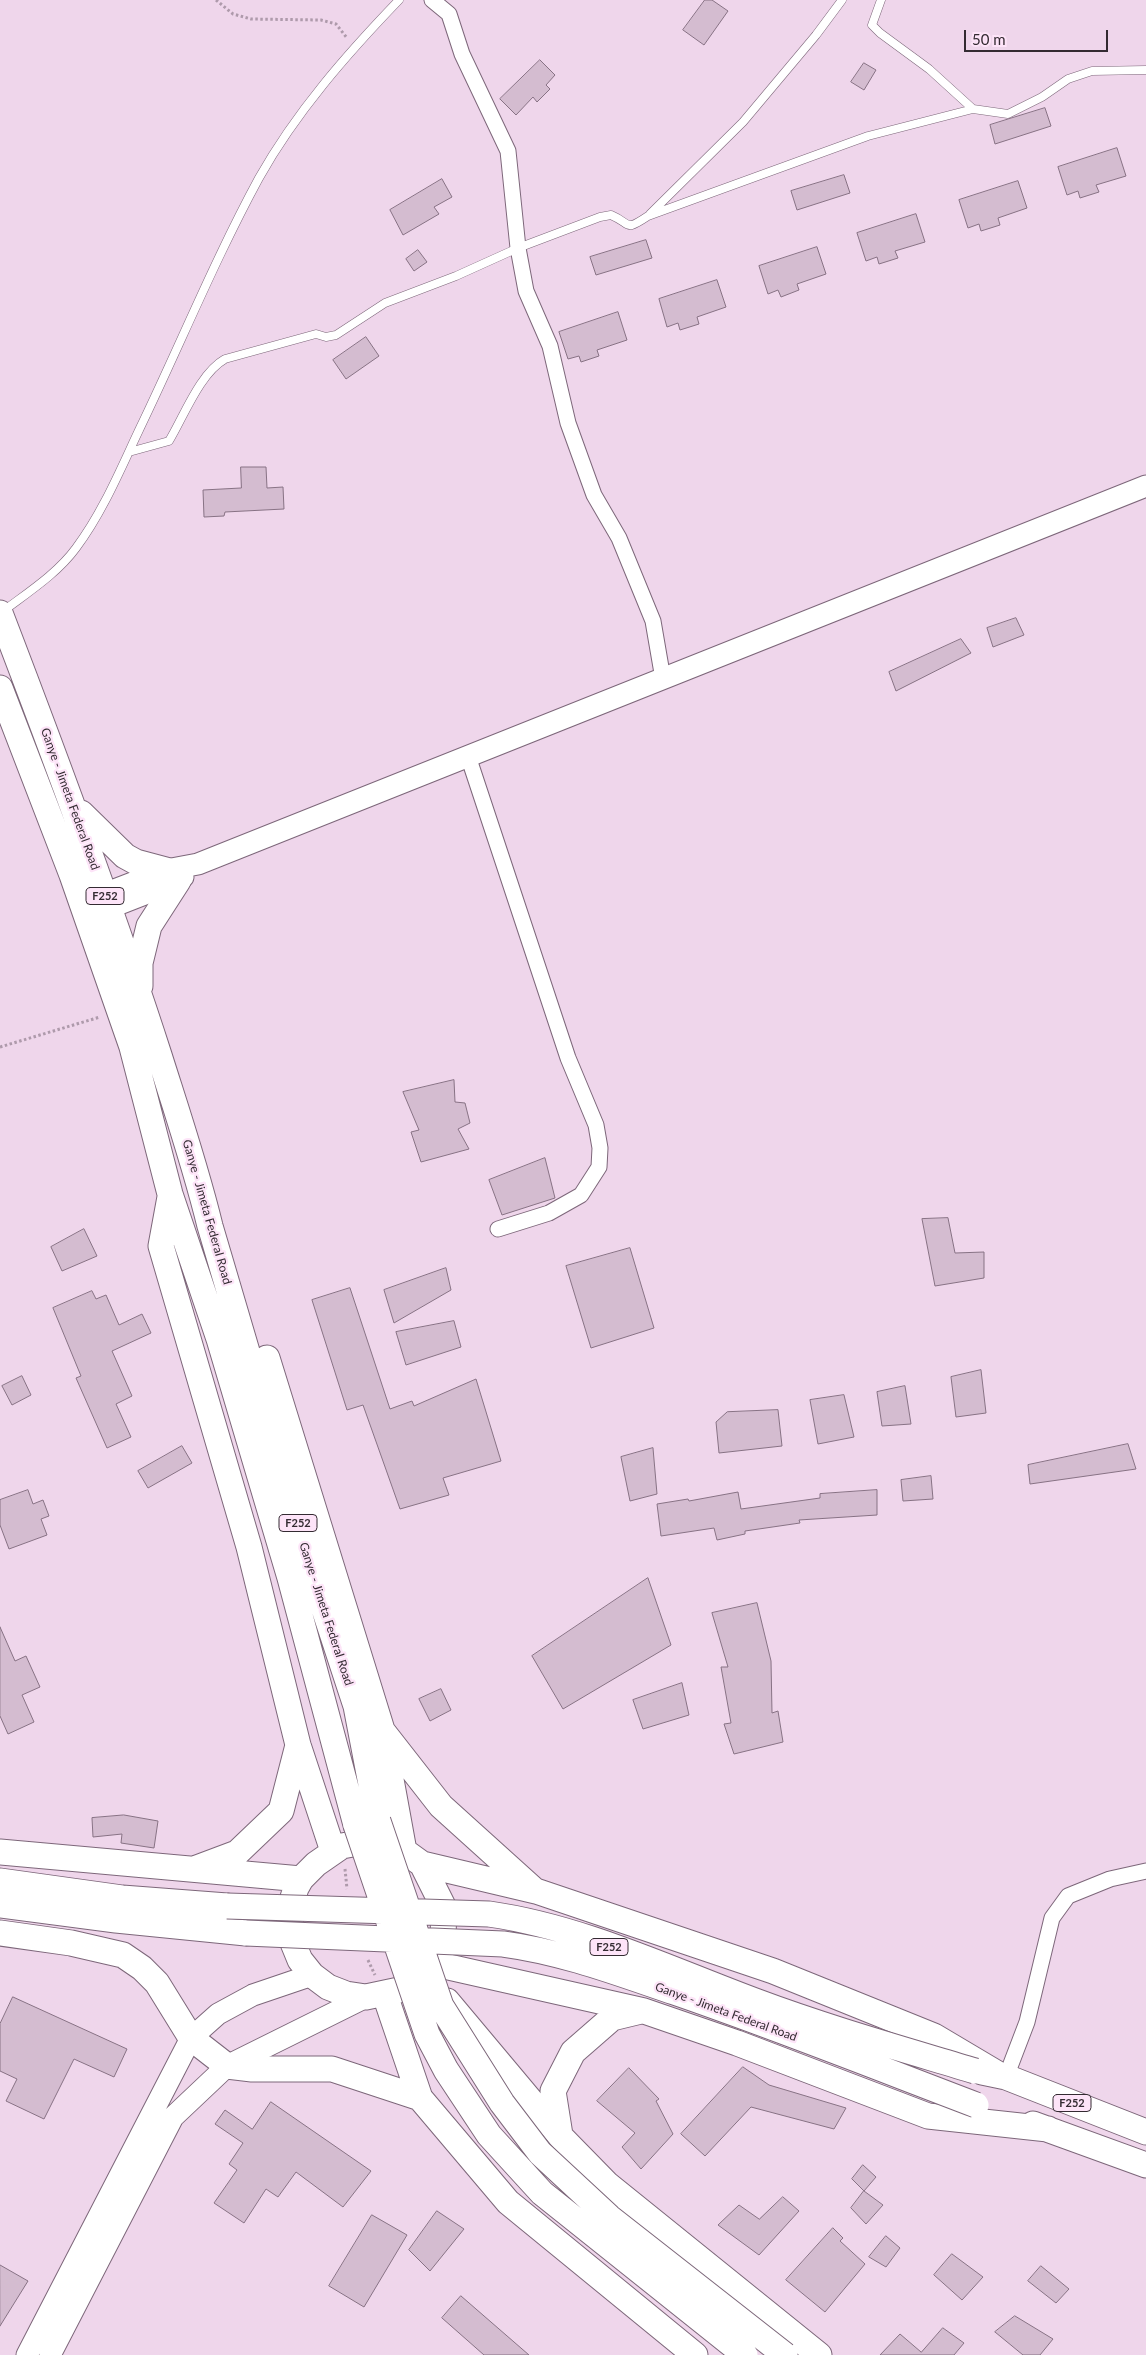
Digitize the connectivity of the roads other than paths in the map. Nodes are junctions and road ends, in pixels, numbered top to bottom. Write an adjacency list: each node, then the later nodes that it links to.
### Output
1 (399, 0): 9 (lane)
2 (432, 0): 8 (street)
3 (842, 0): 7 (lane)
4 (881, 0): 6 (lane)
5 (1146, 70): 6 (lane)
6 (974, 109): 7 (lane)
7 (648, 216): 8 (lane)
8 (518, 248): 9 (lane); 12 (street)
9 (129, 452): 11 (lane)
10 (1146, 486): 12 (main road)
11 (0, 613): 15 (main road, Ganye - Jimeta Federal Road / F252)
12 (663, 678): 14 (main road)
13 (0, 688): 20 (main road, Ganye - Jimeta Federal Road / F252)
14 (468, 756): 16 (main road); 21 (street)
15 (74, 806): 16 (main road); 17 (main road, Ganye - Jimeta Federal Road / F252)
16 (172, 875): 17 (main road); 18 (main road)
17 (107, 901): 18 (main road, Ganye - Jimeta Federal Road / F252)
18 (140, 996): 19 (main road, Ganye - Jimeta Federal Road / F252)
19 (200, 1182): 22 (main road); 24 (main road, Ganye - Jimeta Federal Road / F252)
20 (170, 1194): 23 (main road); 24 (main road, Ganye - Jimeta Federal Road / F252)
21 (498, 1229)
22 (382, 1730): 27 (main road); 32 (main road)
23 (298, 1745): 26 (main road); 28 (main road)
24 (367, 1823): 50 (main road, bridge); 51 (main road, bridge)
25 (0, 1852): 28 (main road)
26 (333, 1852): 27 (main road); 30 (main road)
27 (413, 1857): 32 (main road); 35 (main road)
28 (190, 1871): 30 (main road)
29 (1146, 1871): 41 (street)
30 (301, 1879): 36 (main road)
31 (0, 1881): 41 (main road, Ganye - Jimeta Federal Road / F252, bridge)
32 (536, 1891): 41 (main road)
33 (0, 1905): 43 (main road, Ganye - Jimeta Federal Road / F252, bridge)
34 (0, 1933): 39 (main road)
35 (427, 1968): 37 (main road); 38 (main road); 45 (main road)
36 (312, 1975): 37 (main road); 39 (main road)
37 (375, 1996): 40 (main road); 42 (main road)
38 (644, 2011): 43 (main road); 45 (main road)
39 (191, 2038): 40 (main road); 47 (main road)
40 (227, 2066): 42 (main road); 48 (main road)
41 (993, 2074): 44 (main road, Ganye - Jimeta Federal Road / F252)
42 (420, 2098): 49 (main road)
43 (1048, 2129): 46 (main road, Ganye - Jimeta Federal Road / F252)
44 (1146, 2132)
45 (561, 2137): 52 (main road)
46 (1146, 2165)
47 (27, 2355)
48 (50, 2355)
49 (696, 2355)
50 (745, 2355)
51 (785, 2355)
52 (819, 2355)

